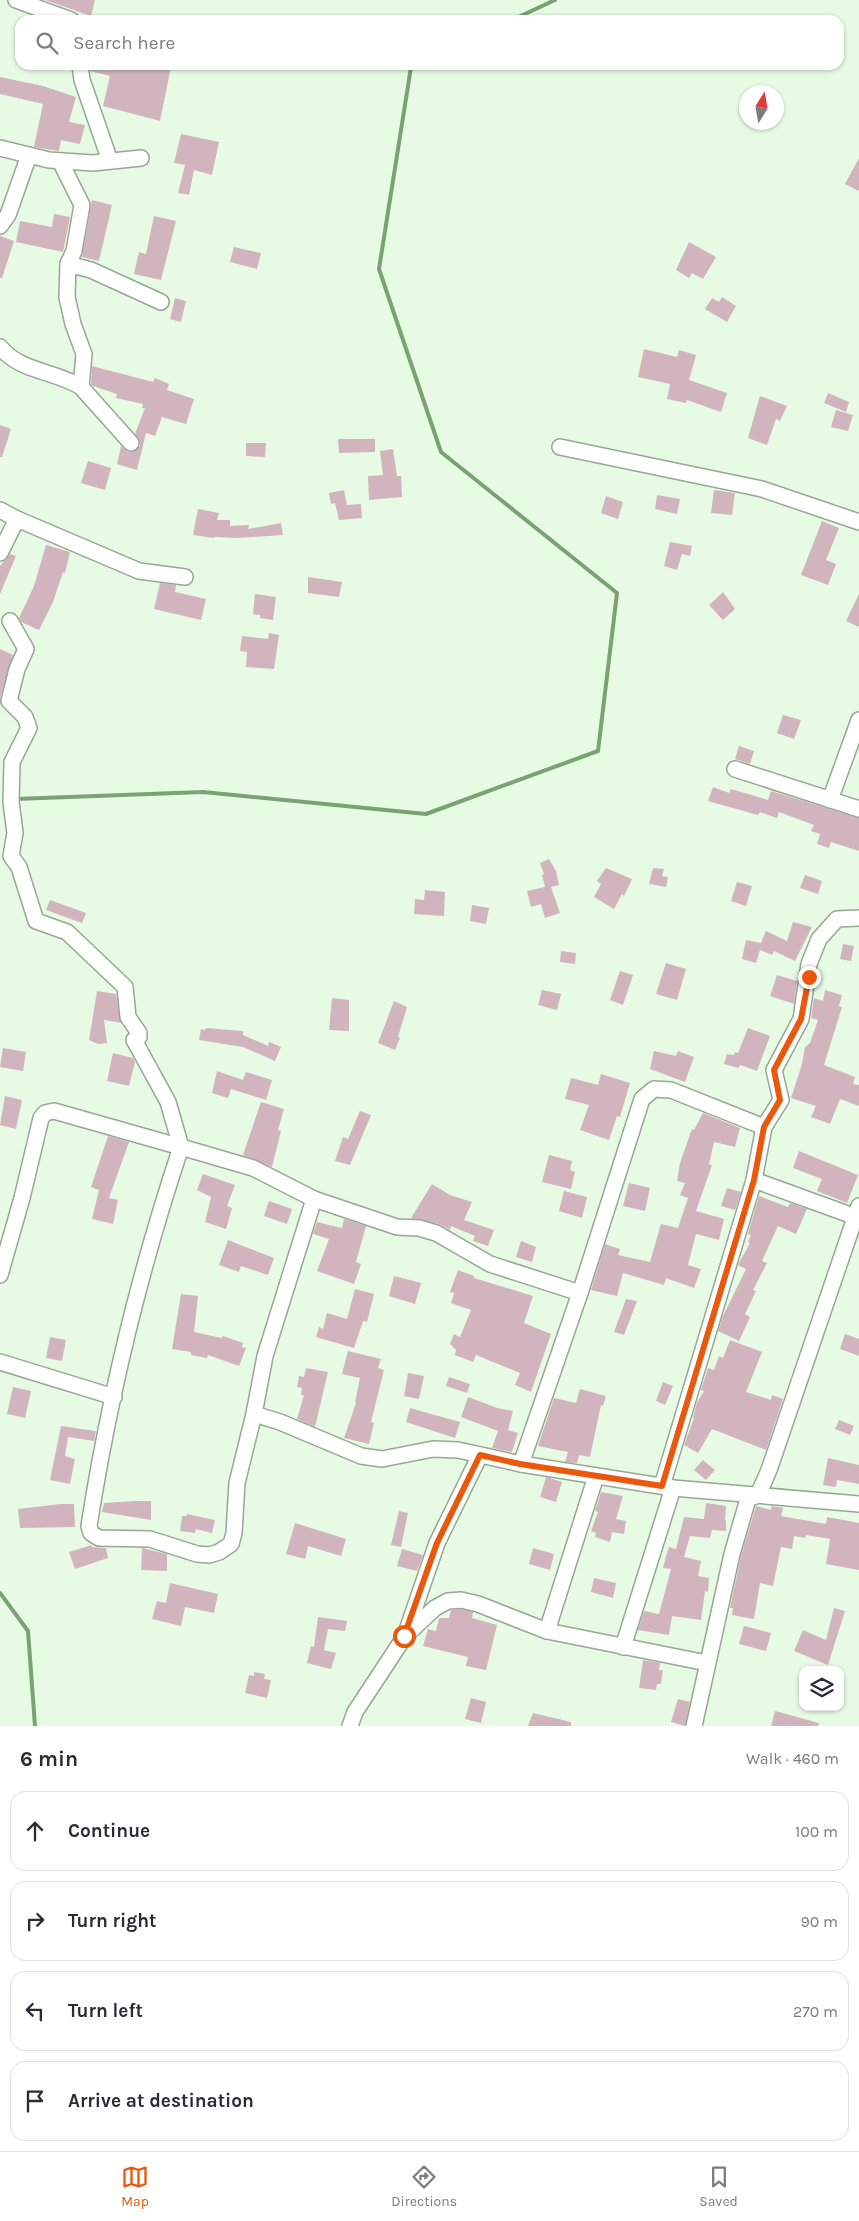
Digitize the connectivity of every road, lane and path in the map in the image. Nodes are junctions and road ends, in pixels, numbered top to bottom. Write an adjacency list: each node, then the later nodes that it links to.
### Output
1 (16, 0): 2 (street)
2 (57, 15)
3 (81, 70): 8 (street)
4 (0, 148): 5 (street)
5 (28, 155): 7 (street); 9 (street)
6 (141, 158): 8 (street)
7 (60, 161): 8 (street); 10 (street)
8 (110, 161)
9 (0, 226)
10 (68, 264): 11 (street); 13 (street)
11 (160, 302)
12 (0, 347): 13 (street)
13 (81, 387): 14 (street)
14 (131, 443)
15 (560, 447): 18 (street)
16 (0, 510): 17 (street)
17 (16, 519): 19 (street); 20 (street)
18 (859, 522)
19 (0, 553)
20 (185, 577)
21 (10, 621): 28 (street)
22 (859, 720): 24 (street)
23 (735, 768): 24 (street)
24 (830, 800): 25 (street)
25 (859, 809)
26 (859, 918): 27 (street)
27 (764, 1127): 29 (street); 33 (street)
28 (181, 1147): 30 (street); 32 (street); 35 (street)
29 (754, 1180): 31 (street); 40 (street)
30 (314, 1199): 33 (street); 36 (street)
31 (857, 1212): 41 (street)
32 (0, 1275)
33 (580, 1292): 38 (street)
34 (0, 1362): 35 (street)
35 (114, 1397): 36 (street)
36 (254, 1414): 37 (street)
37 (480, 1455): 38 (street); 44 (street)
38 (520, 1464): 39 (street)
39 (596, 1476): 40 (street); 43 (street)
40 (668, 1487): 41 (street); 45 (street)
41 (758, 1495): 42 (street); 46 (street)
42 (859, 1504)
43 (547, 1631): 44 (street); 45 (street)
44 (404, 1636): 47 (street)
45 (623, 1646): 46 (street)
46 (707, 1663): 48 (street)
47 (350, 1726)
48 (694, 1726)

